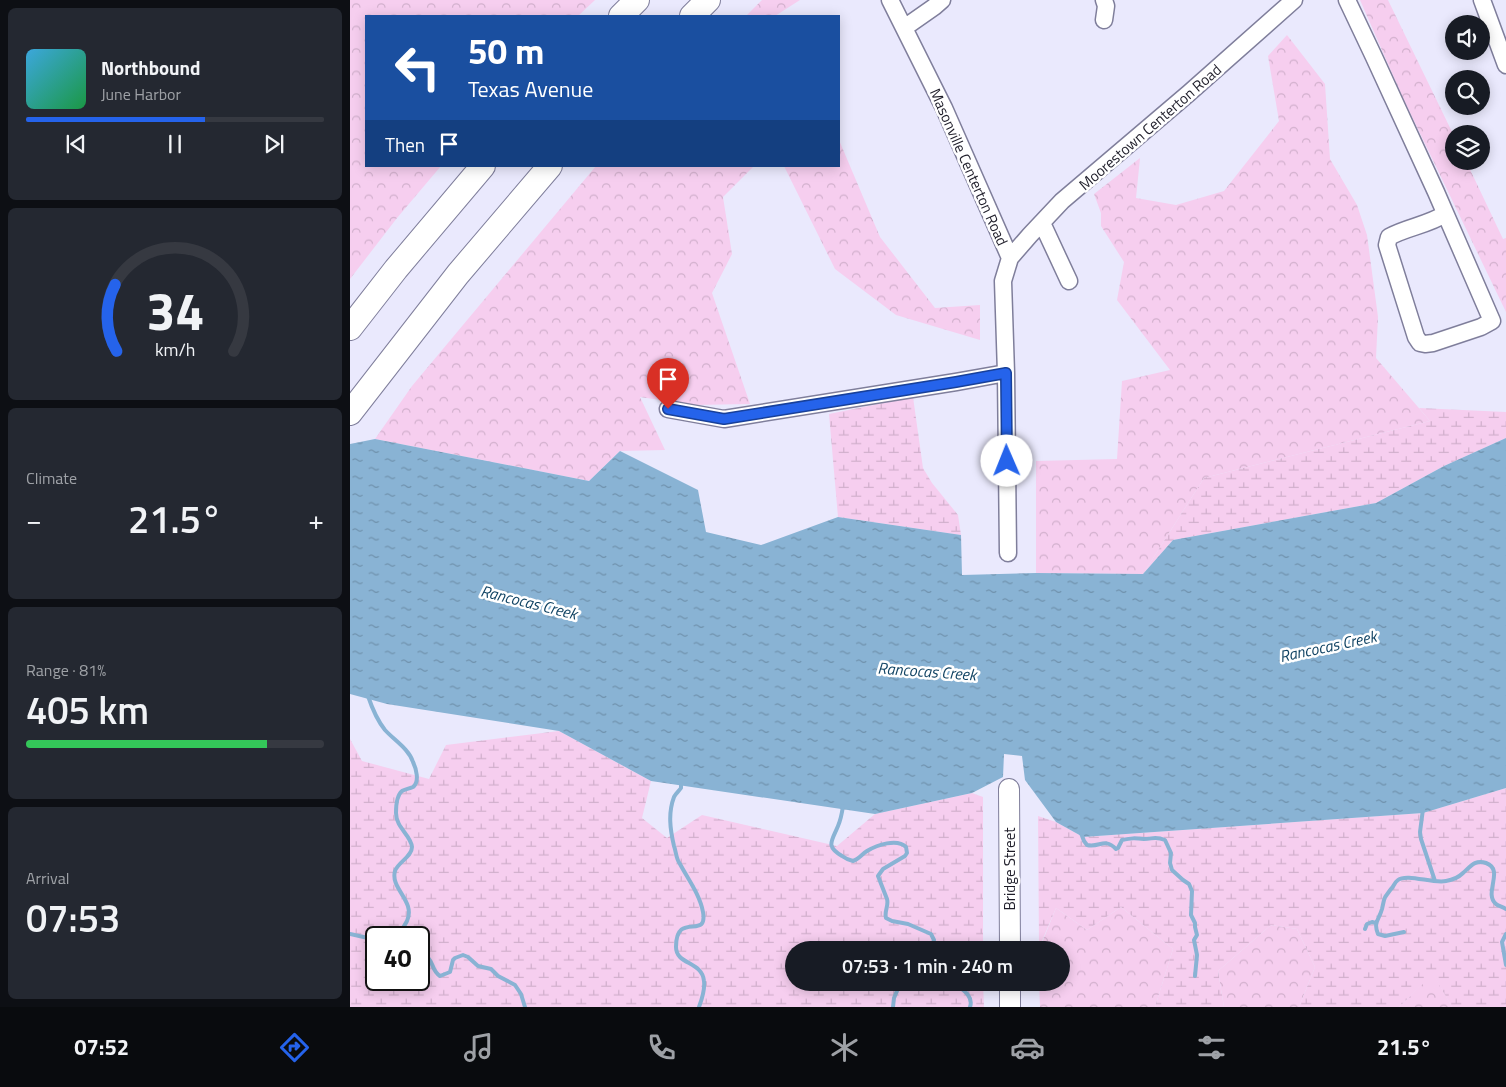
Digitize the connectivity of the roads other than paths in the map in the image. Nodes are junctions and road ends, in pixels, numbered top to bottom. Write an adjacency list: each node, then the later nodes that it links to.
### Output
1 (637, 0): 9 (highway)
2 (708, 0): 10 (highway)
3 (890, 0): 12 (street, Masonville Centerton Road)
4 (942, 0): 12 (street)
5 (1104, 0): 11 (street)
6 (1294, 0): 17 (street, Moorestown Centerton Road)
7 (1347, 0): 16 (street)
8 (1482, 0): 13 (street)
9 (622, 15)
10 (693, 15)
11 (1104, 20)
12 (904, 28): 18 (street, Masonville Centerton Road)
13 (1506, 65)
14 (482, 167): 20 (highway)
15 (549, 167): 23 (highway)
16 (1445, 214): 16 (street)
17 (1042, 223): 18 (street, Moorestown Centerton Road); 19 (street)
18 (1010, 258): 21 (street, Masonville Centerton Road)
19 (1068, 281)
20 (350, 328)
21 (1006, 373): 22 (street); 24 (street, Masonville Centerton Road)
22 (668, 409)
23 (350, 413)
24 (1008, 552)
25 (1009, 789): 26 (main road, Bridge Street)
26 (1010, 941)
27 (1010, 991): 28 (main road)
28 (1010, 1007)

